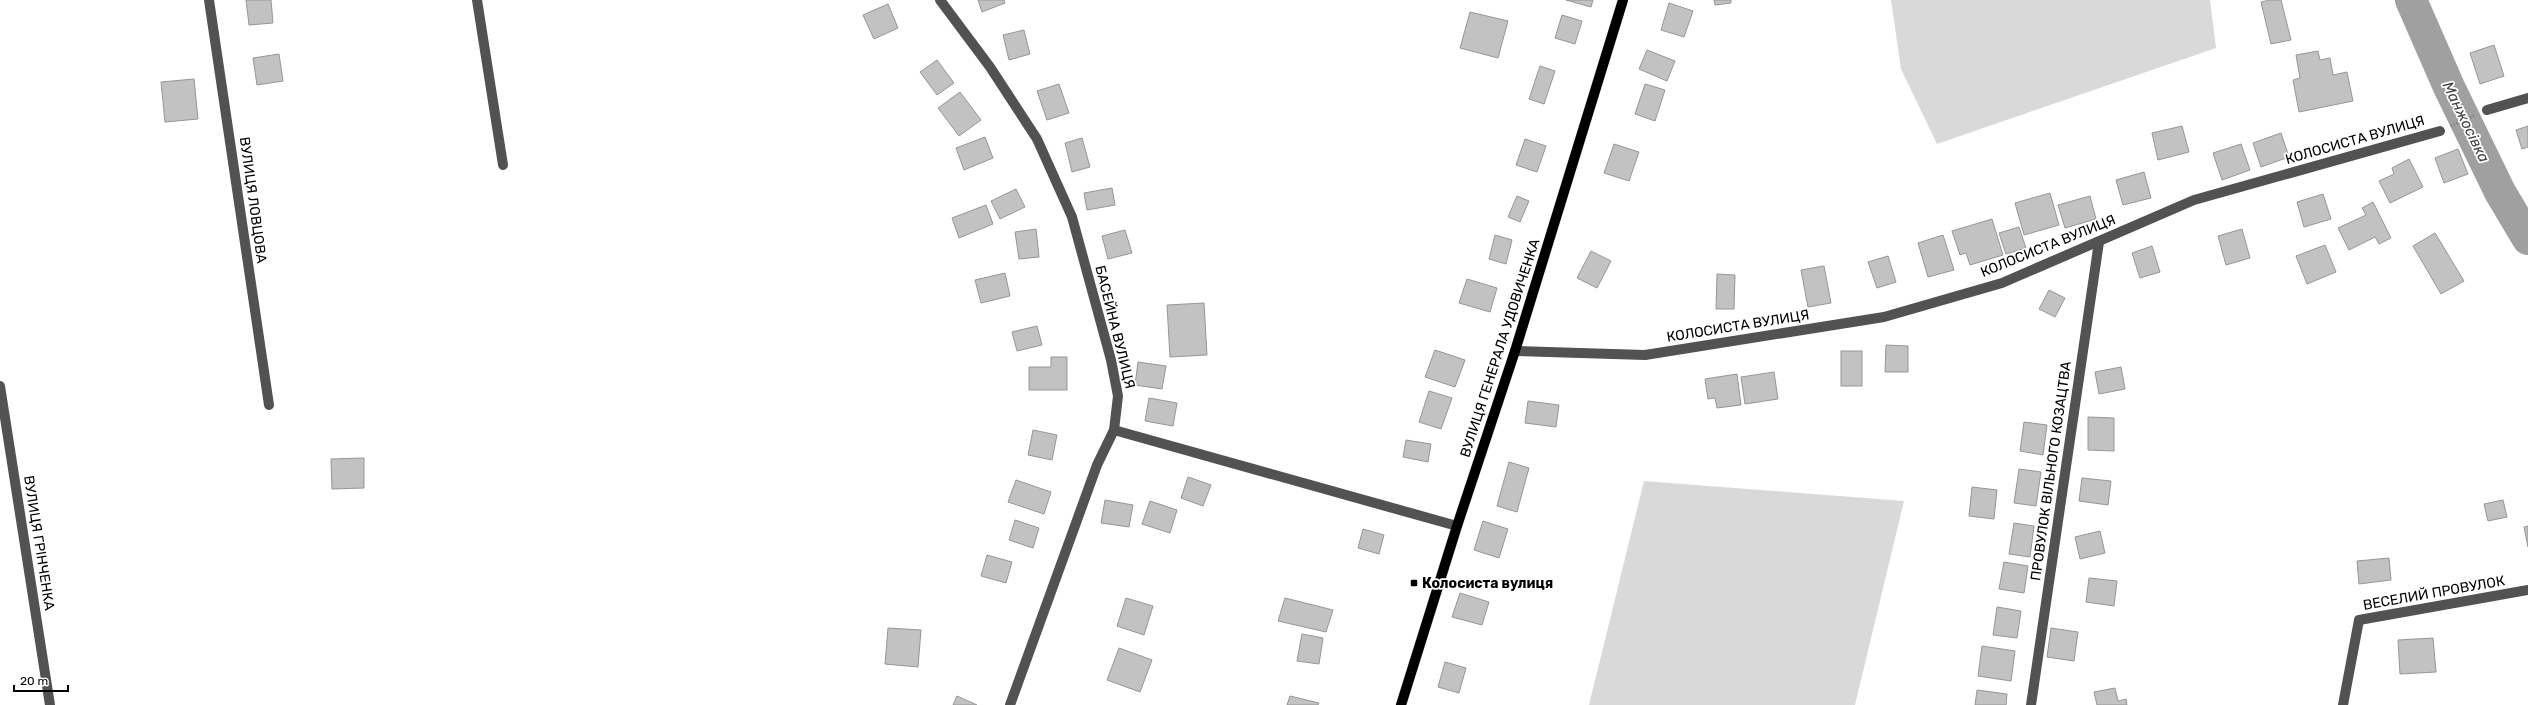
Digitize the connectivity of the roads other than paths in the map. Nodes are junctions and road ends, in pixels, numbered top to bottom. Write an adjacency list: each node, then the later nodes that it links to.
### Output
1 (209, 0): 12 (street, ВУЛИЦЯ ЛОВЦОВА)
2 (477, 0): 8 (street)
3 (940, 0): 13 (street, БАСЕЙНА ВУЛИЦЯ)
4 (1623, 0): 10 (main road, ВУЛИЦЯ ГЕНЕРАЛА УДОВИЧЕНКА)
5 (2528, 98): 6 (street)
6 (2488, 110)
7 (2440, 130): 9 (street, КОЛОСИСТА ВУЛИЦЯ)
8 (504, 165)
9 (2099, 242): 10 (street, КОЛОСИСТА ВУЛИЦЯ); 19 (street, ПРОВУЛОК ВІЛЬНОГО КОЗАЦТВА)
10 (1515, 351): 14 (main road, ВУЛИЦЯ ГЕНЕРАЛА УДОВИЧЕНКА)
11 (0, 386): 16 (street, ВУЛИЦЯ ГРІНЧЕНКА)
12 (268, 405)
13 (1114, 430): 14 (street); 17 (street, БАСЕЙНА ВУЛИЦЯ)
14 (1457, 526): 18 (main road, ВУЛИЦЯ ГЕНЕРАЛА УДОВИЧЕНКА)
15 (2528, 590): 20 (street, ВЕСЕЛИЙ ПРОВУЛОК)
16 (50, 705)
17 (1010, 705)
18 (1401, 705)
19 (2031, 705)
20 (2344, 705)

